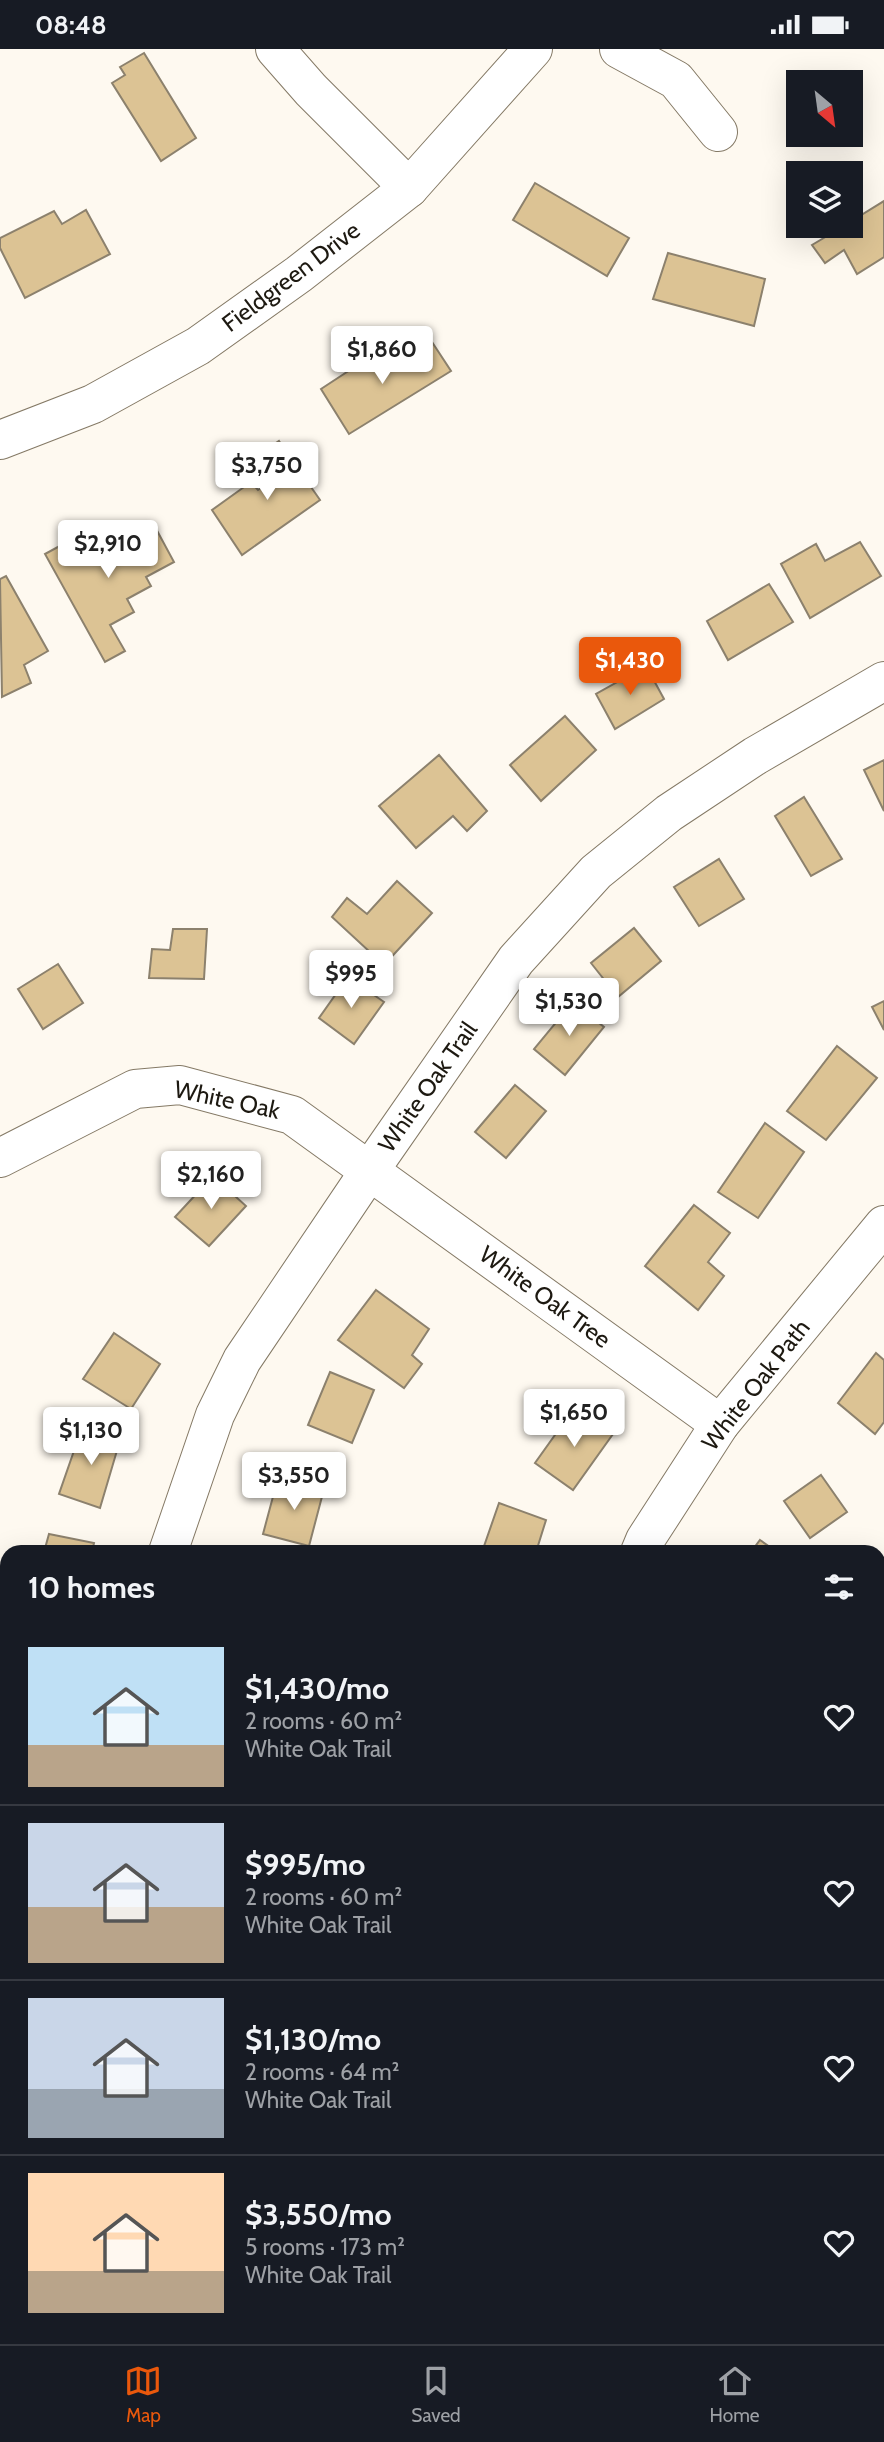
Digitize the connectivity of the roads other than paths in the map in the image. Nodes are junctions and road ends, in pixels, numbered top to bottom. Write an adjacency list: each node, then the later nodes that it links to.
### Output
1 (275, 49): 5 (street)
2 (533, 49): 5 (street, Fieldgreen Drive)
3 (619, 49): 4 (street)
4 (718, 132)
5 (409, 188): 6 (street, Fieldgreen Drive)
6 (0, 440)
7 (884, 681): 9 (street, White Oak Trail)
8 (0, 1158): 9 (street, White Oak)
9 (370, 1170): 11 (street, White Oak Tree); 12 (street, White Oak Trail)
10 (884, 1225): 11 (street, White Oak Path)
11 (720, 1424): 13 (street, White Oak Path)
12 (170, 1545)
13 (643, 1545)

